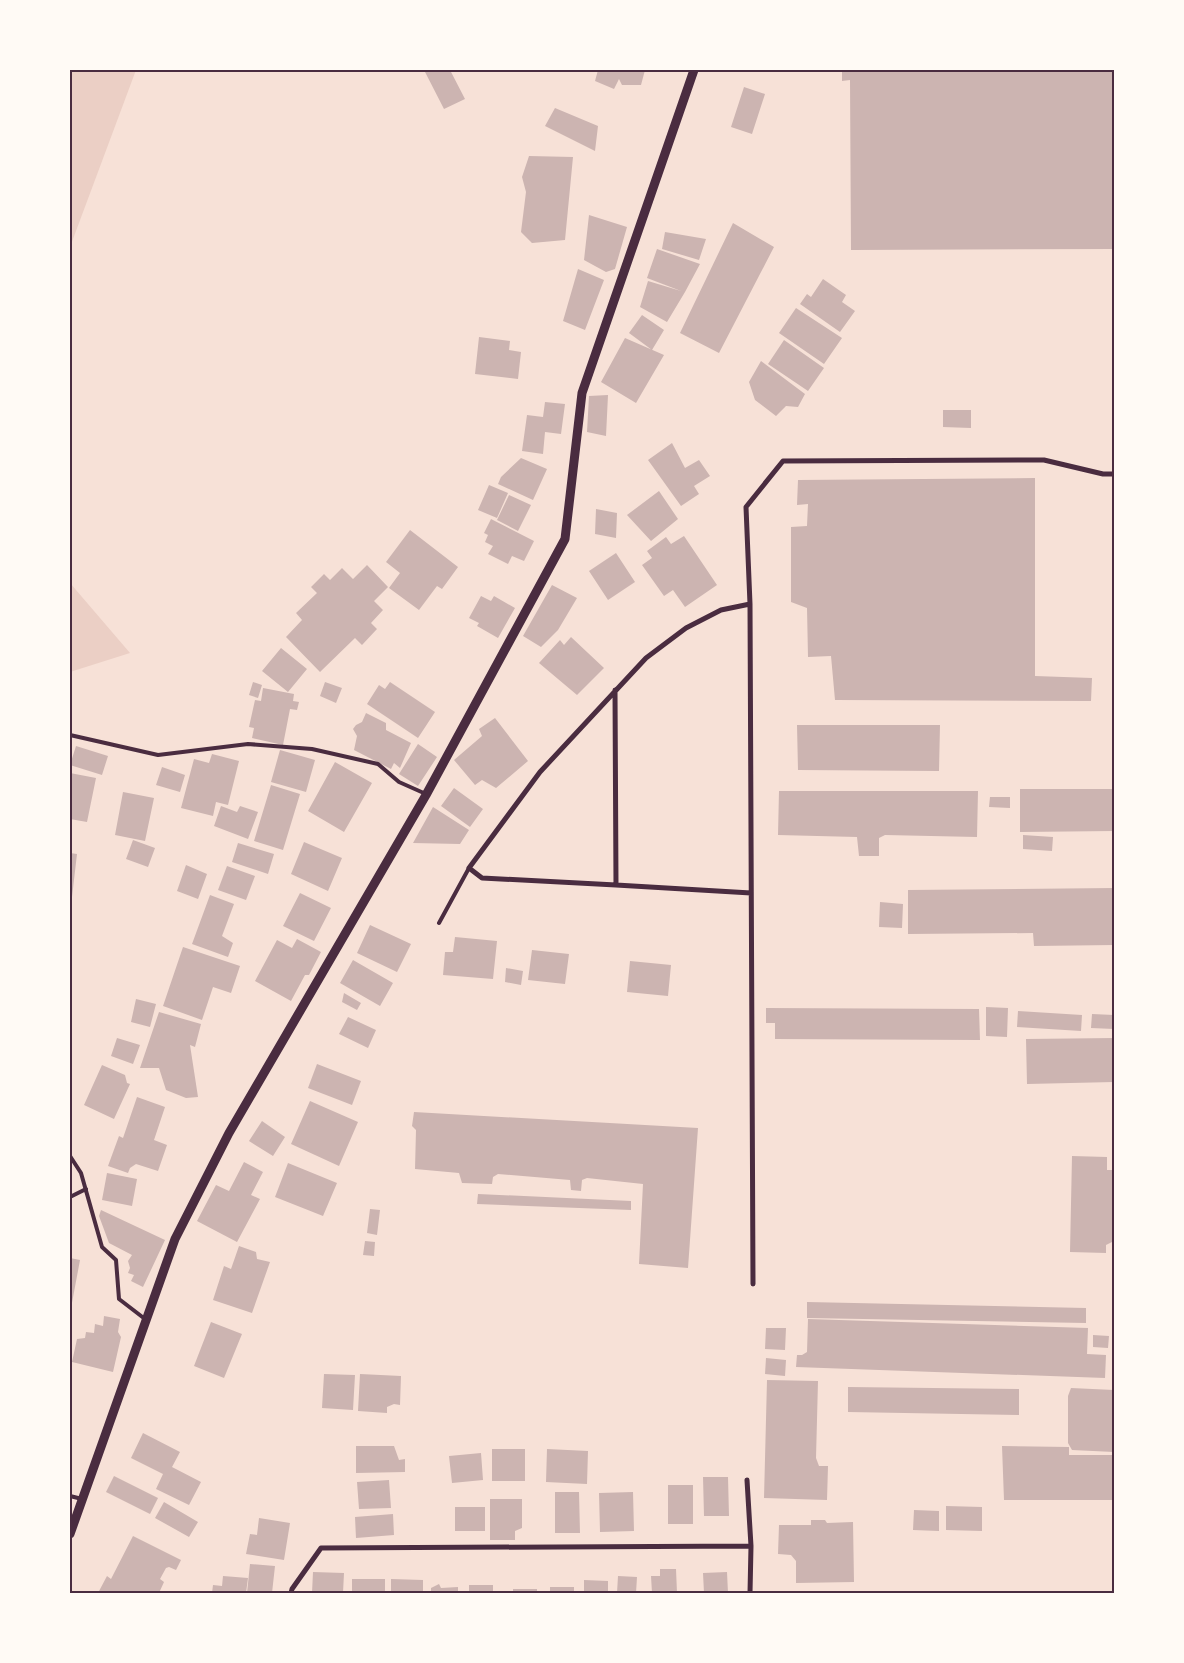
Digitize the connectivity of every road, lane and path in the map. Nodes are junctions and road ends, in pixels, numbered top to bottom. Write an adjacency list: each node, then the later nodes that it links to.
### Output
1 (694, 70): 6 (street)
2 (1114, 474): 3 (street)
3 (750, 604): 4 (street); 9 (street)
4 (615, 690): 7 (street); 8 (street)
5 (70, 735): 6 (lane)
6 (426, 794): 15 (street)
7 (469, 868): 8 (street); 10 (lane)
8 (616, 885): 9 (street)
9 (752, 893): 14 (street)
10 (439, 923)
11 (70, 1156): 12 (lane)
12 (86, 1189): 13 (lane); 15 (lane)
13 (70, 1197)
14 (753, 1284)
15 (147, 1320): 18 (street)
16 (747, 1480): 20 (street)
17 (70, 1496): 18 (lane)
18 (82, 1499): 19 (street)
19 (70, 1534)
20 (751, 1546): 21 (street); 22 (street)
21 (291, 1593)
22 (750, 1593)

